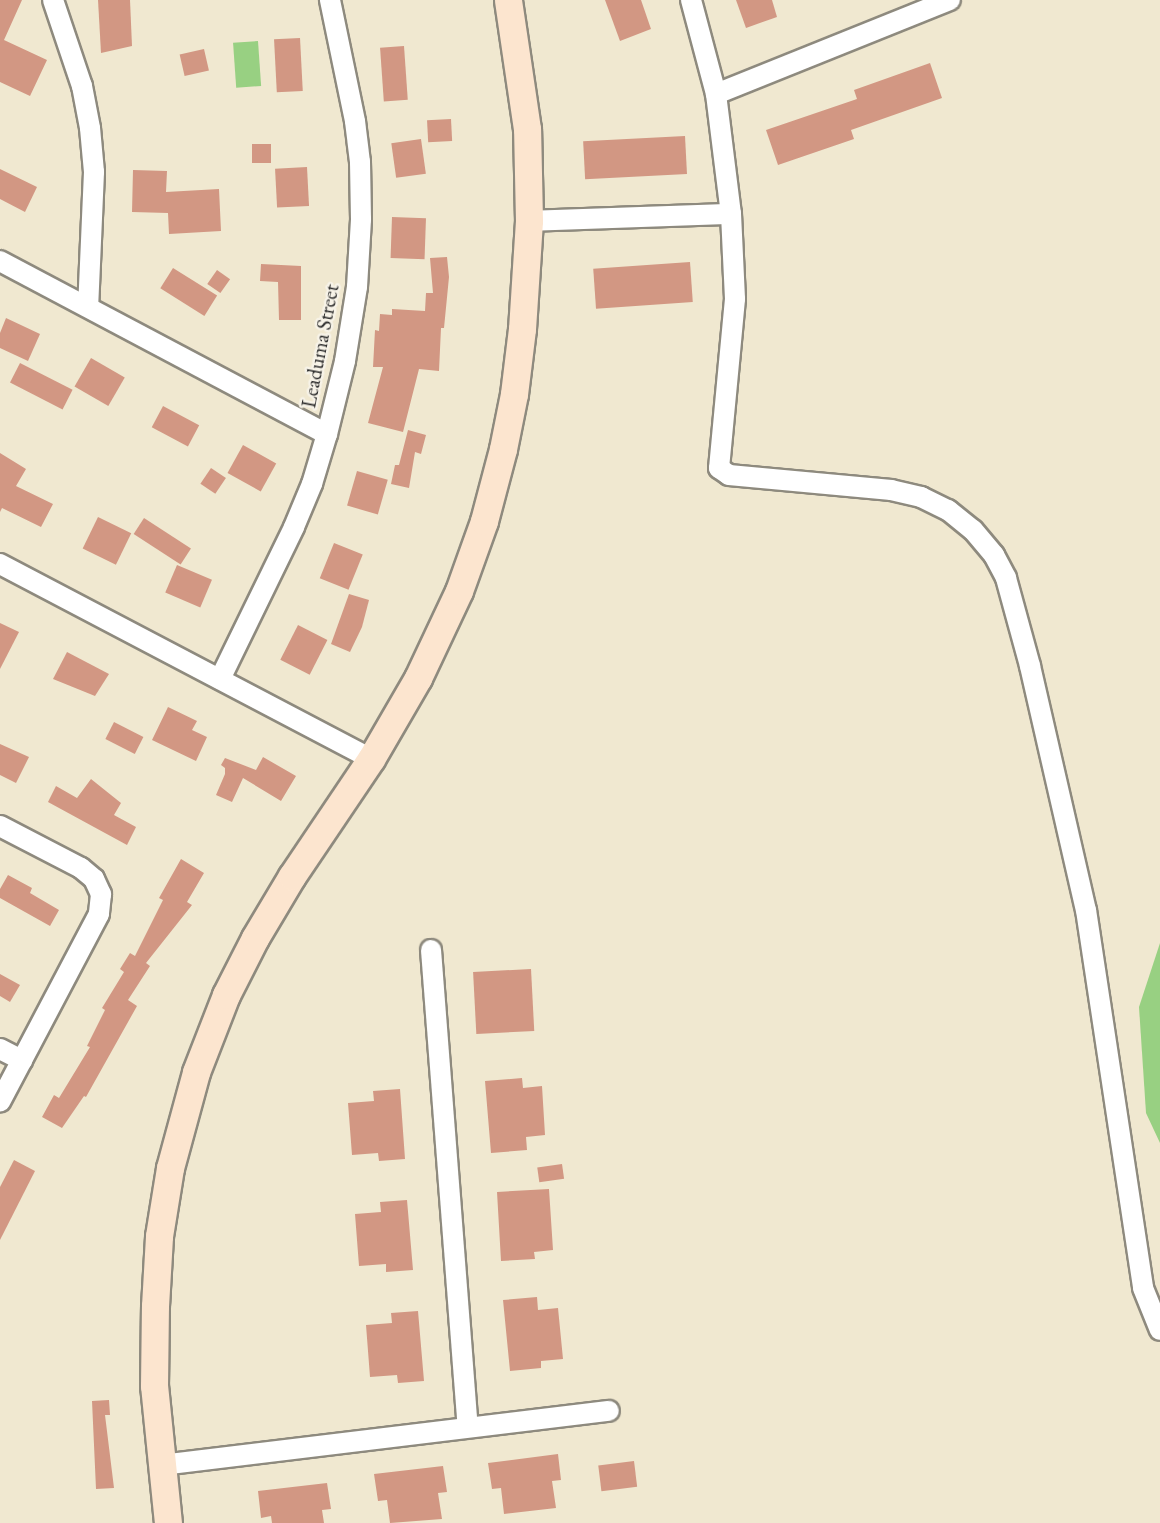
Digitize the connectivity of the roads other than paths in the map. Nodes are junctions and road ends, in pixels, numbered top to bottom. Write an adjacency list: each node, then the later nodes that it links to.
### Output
1 (53, 0): 10 (street)
2 (330, 0): 11 (street, Leaduma Street)
3 (508, 0): 8 (main road)
4 (691, 0): 6 (street)
5 (950, 0): 6 (street)
6 (716, 94): 7 (street)
7 (731, 214): 8 (street); 20 (street)
8 (530, 221): 14 (main road)
9 (0, 261): 10 (street)
10 (88, 307): 11 (street)
11 (327, 434): 13 (street, Leaduma Street)
12 (0, 564): 13 (street)
13 (220, 679): 14 (street)
14 (371, 759): 23 (main road)
15 (0, 826): 18 (street)
16 (431, 950): 22 (street)
17 (0, 1049): 18 (street)
18 (22, 1060): 19 (street)
19 (0, 1102)
20 (1160, 1330)
21 (609, 1411): 22 (street)
22 (468, 1427): 23 (street)
23 (161, 1465): 24 (main road)
24 (168, 1523)

